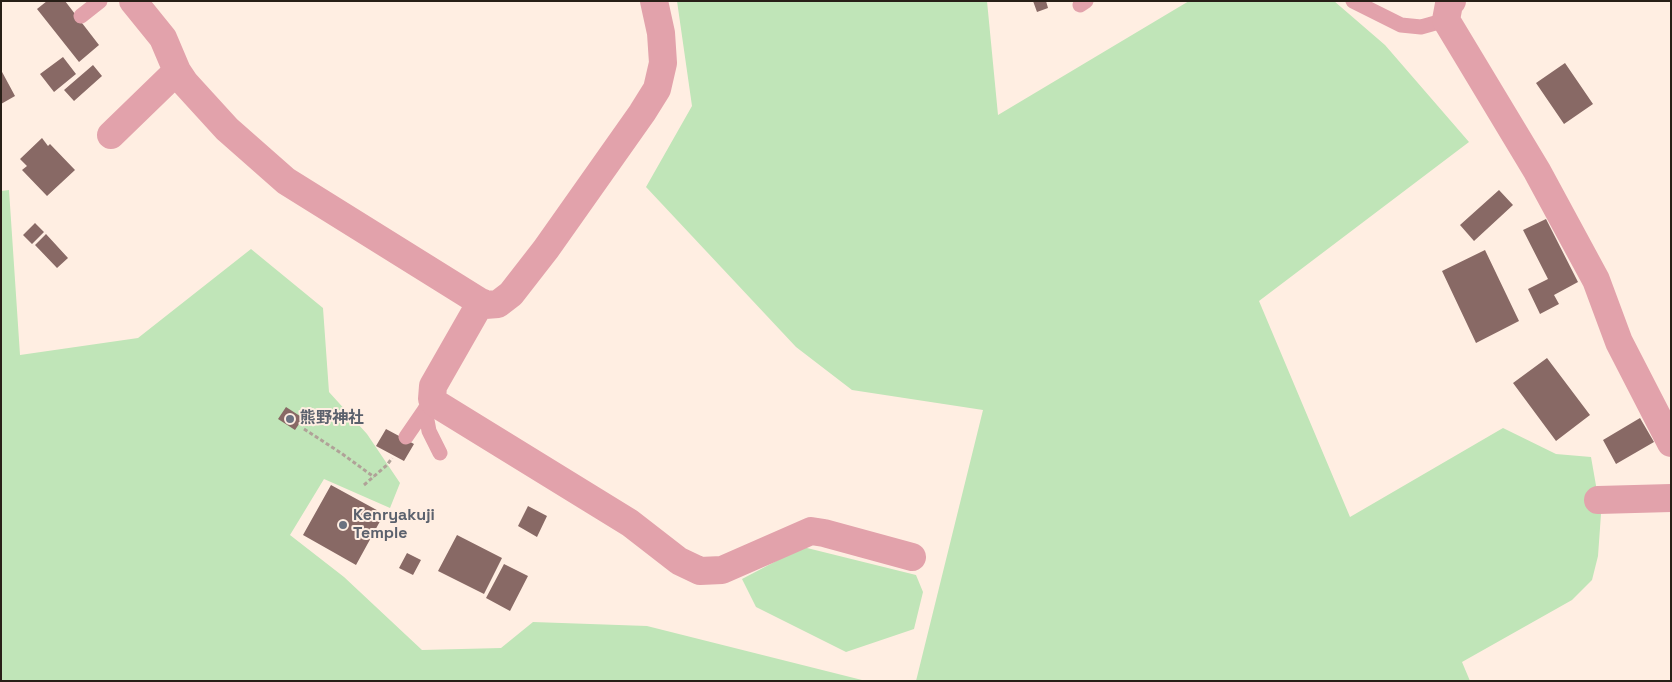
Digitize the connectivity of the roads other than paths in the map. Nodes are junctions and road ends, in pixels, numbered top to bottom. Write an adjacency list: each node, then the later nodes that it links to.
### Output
1 (100, 1): 6 (lane)
2 (133, 1): 7 (street)
3 (654, 1): 9 (street)
4 (1353, 1): 5 (lane)
5 (1448, 7): 12 (street)
6 (81, 16)
7 (177, 71): 8 (street); 9 (street)
8 (111, 135)
9 (482, 302): 10 (street)
10 (428, 404): 11 (lane); 13 (lane); 16 (street)
11 (406, 437)
12 (1671, 443)
13 (440, 453)
14 (1671, 498): 15 (street)
15 (1598, 500)
16 (912, 557)

